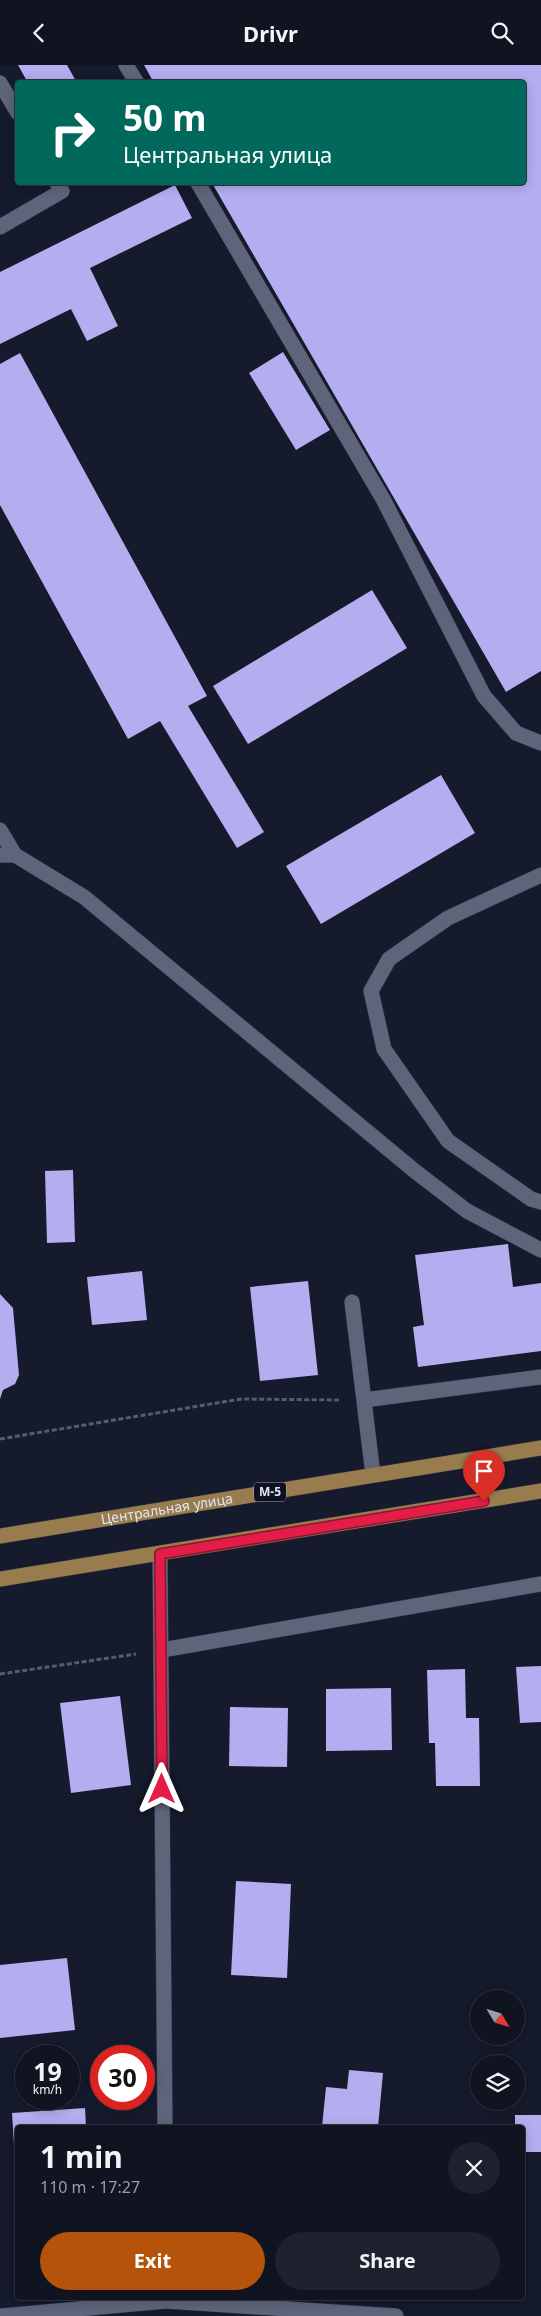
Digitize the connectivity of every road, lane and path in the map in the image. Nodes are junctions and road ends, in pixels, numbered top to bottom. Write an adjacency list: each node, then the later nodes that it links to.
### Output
1 (126, 65): 2 (street)
2 (135, 80)
3 (0, 83): 4 (street)
4 (15, 108)
5 (58, 185): 7 (street)
6 (199, 185): 8 (street)
7 (0, 227)
8 (541, 743)
9 (0, 830): 11 (street)
10 (0, 855): 11 (street)
11 (15, 855): 14 (street)
12 (541, 875): 13 (street)
13 (541, 1202)
14 (541, 1250)
15 (352, 1302): 17 (street)
16 (541, 1377): 17 (street)
17 (364, 1400): 18 (path); 20 (street)
18 (0, 1439)
19 (541, 1448): 20 (main road, Центральная улица / М-5)
20 (373, 1475): 22 (main road, Центральная улица / М-5)
21 (541, 1491): 23 (main road)
22 (0, 1536)
23 (160, 1554): 24 (main road); 26 (street)
24 (0, 1579)
25 (541, 1585): 26 (street)
26 (162, 1650): 27 (path); 28 (street)
27 (0, 1674)
28 (165, 2125)
29 (156, 2300): 31 (street)
30 (180, 2300): 32 (street)
31 (2, 2316)
32 (396, 2316)

